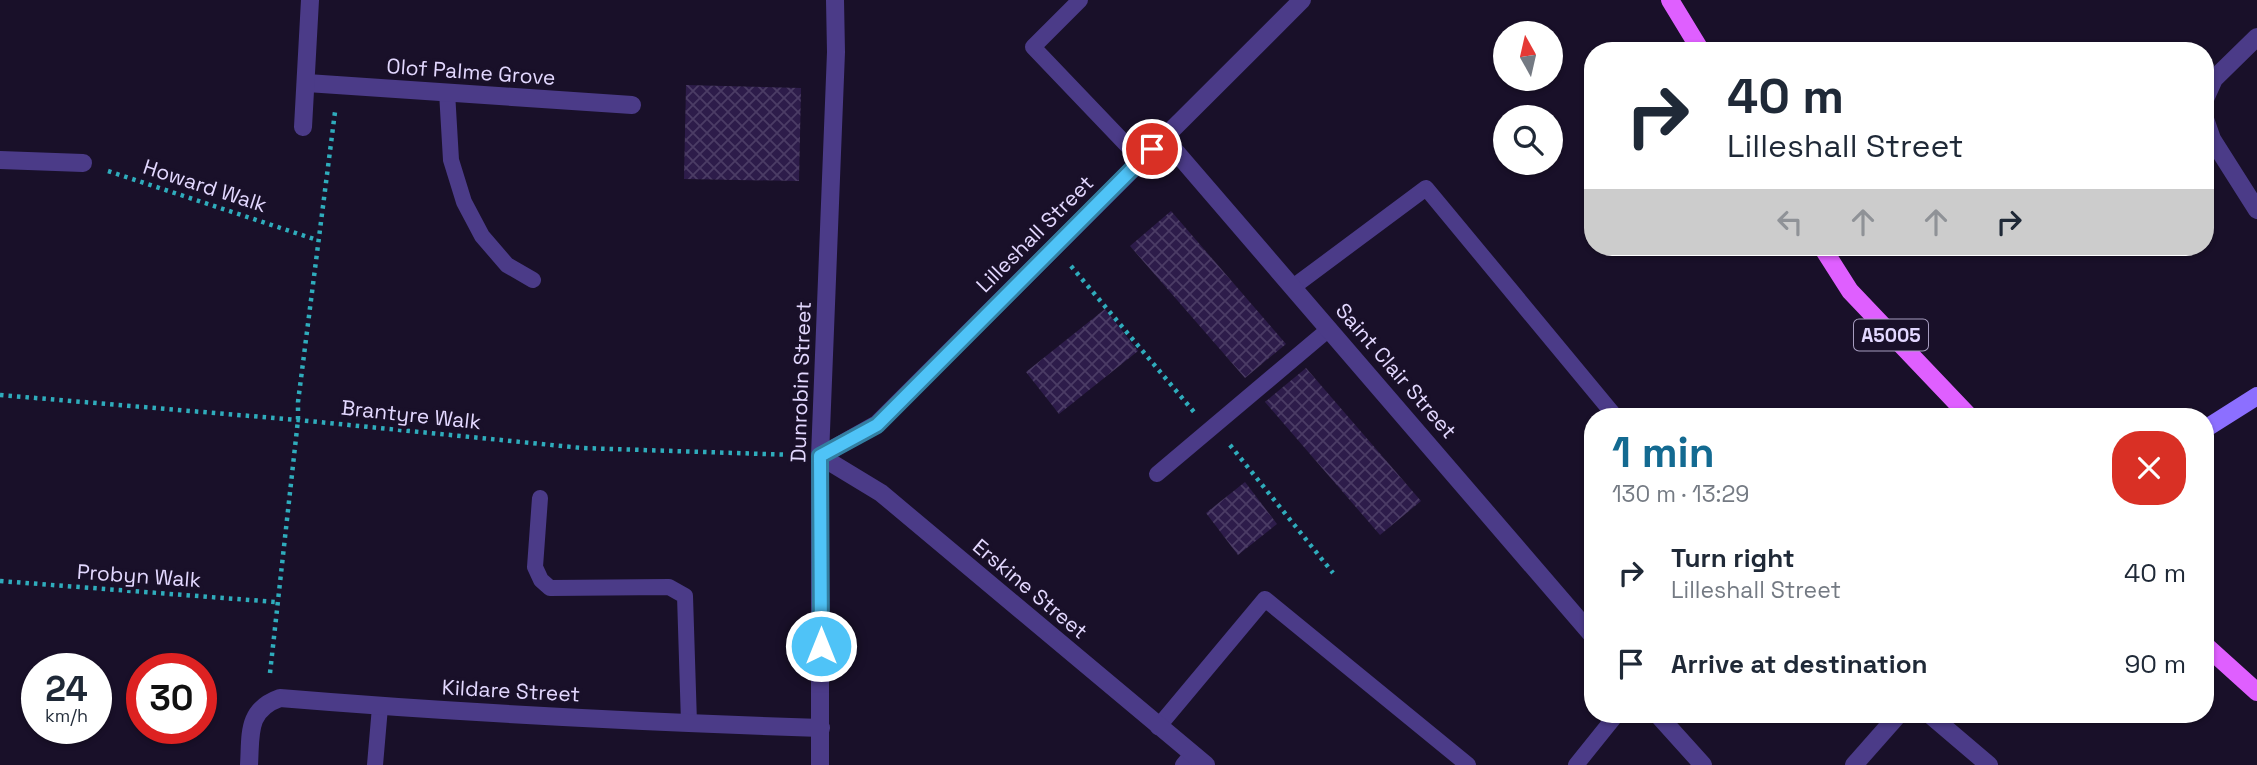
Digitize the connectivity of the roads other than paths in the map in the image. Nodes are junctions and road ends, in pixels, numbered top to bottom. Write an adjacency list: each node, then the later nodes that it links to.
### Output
1 (310, 0): 9 (street)
2 (835, 0): 27 (street, Dunrobin Street)
3 (1080, 0): 16 (lane)
4 (1301, 0): 13 (street, Lilleshall Street)
5 (1670, 0): 7 (main road)
6 (2257, 37): 8 (street)
7 (1696, 42)
8 (2214, 79)
9 (307, 83): 10 (street, Olof Palme Grove); 12 (street)
10 (447, 92): 11 (street, Olof Palme Grove); 20 (lane)
11 (632, 105)
12 (303, 127)
13 (1164, 138): 16 (street, Lilleshall Street); 21 (street, Saint Clair Street)
14 (2214, 142): 18 (street)
15 (0, 160): 17 (street)
16 (1140, 160): 27 (street, Lilleshall Street)
17 (83, 163)
18 (2257, 210)
19 (1828, 256): 25 (main road, A5005)
20 (533, 280)
21 (1293, 287): 22 (street, Saint Clair Street); 24 (lane)
22 (1329, 329): 28 (lane); 30 (street, Saint Clair Street)
23 (2257, 396): 26 (street)
24 (1608, 408)
25 (1961, 408)
26 (2214, 423)
27 (820, 456): 39 (street, Erskine Street); 40 (street, Dunrobin Street)
28 (1157, 474)
29 (540, 498): 34 (lane)
30 (1584, 626)
31 (2214, 653): 32 (main road)
32 (2257, 692)
33 (380, 707): 34 (street, Kildare Street); 42 (street, Kildare Street); 43 (lane)
34 (690, 723): 40 (street, Kildare Street)
35 (1610, 723): 46 (lane)
36 (1665, 723): 47 (street)
37 (1891, 723): 48 (street)
38 (1939, 723): 49 (street)
39 (1158, 727): 41 (street, Erskine Street); 45 (lane)
40 (821, 728): 44 (street, Dunrobin Street)
41 (1193, 761)
42 (249, 765)
43 (375, 765)
44 (820, 765)
45 (1468, 765)
46 (1576, 765)
47 (1703, 765)
48 (1854, 765)
49 (1989, 765)

